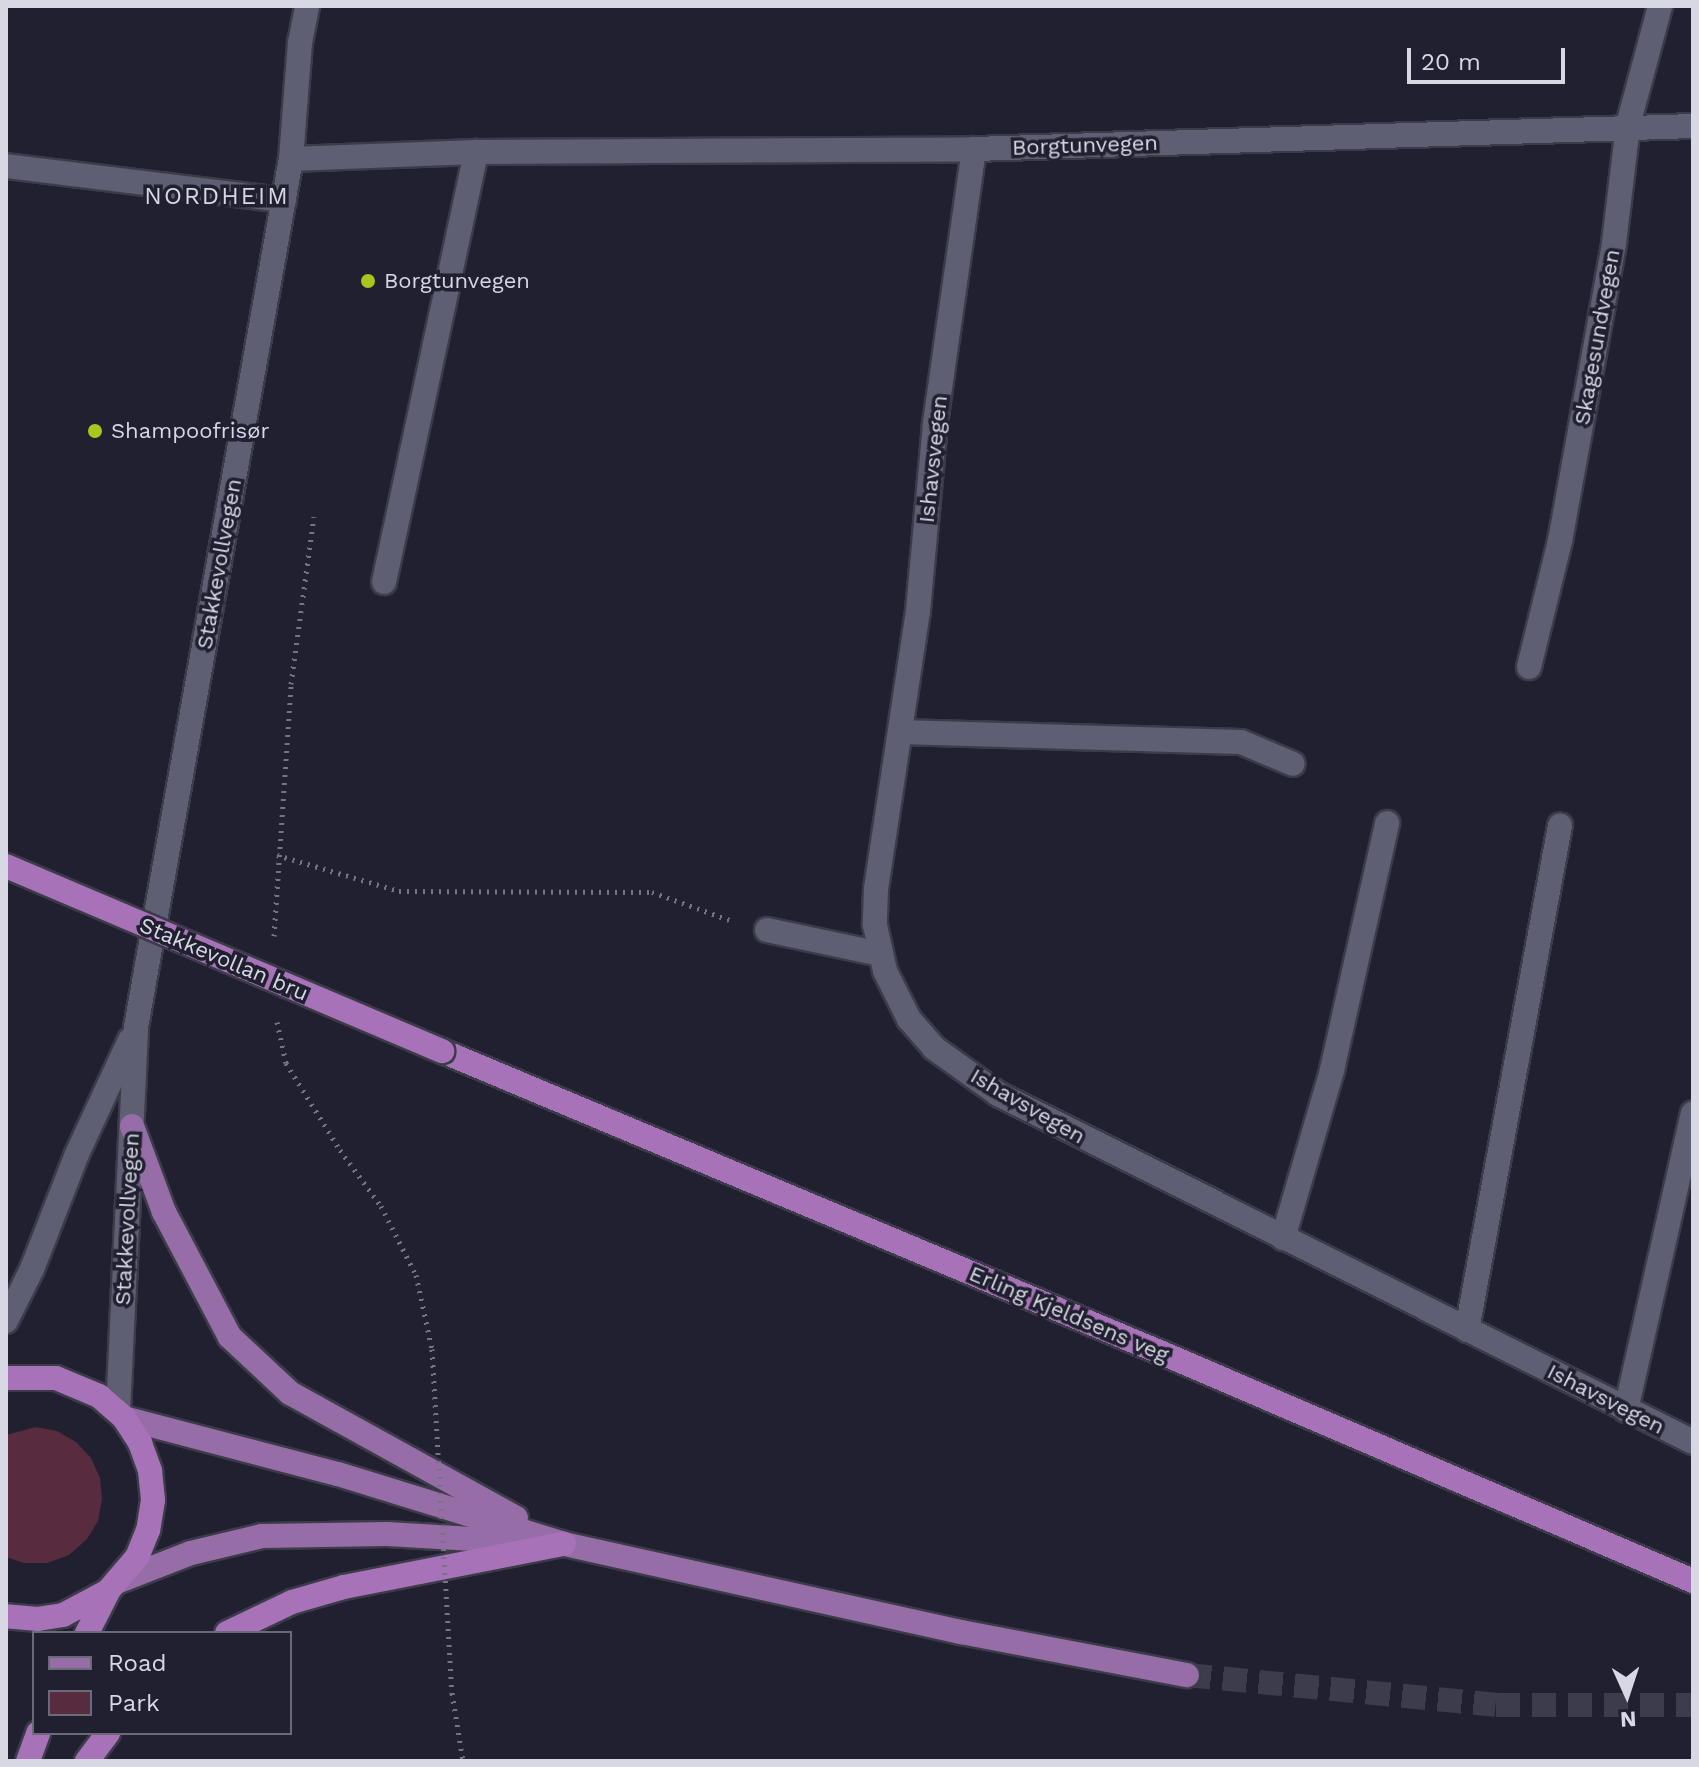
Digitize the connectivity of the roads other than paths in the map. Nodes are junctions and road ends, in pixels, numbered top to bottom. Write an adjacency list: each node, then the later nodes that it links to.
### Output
1 (307, 6): 7 (street, Stakkevollvegen)
2 (1660, 6): 3 (street, Skagesundvegen)
3 (1628, 125): 4 (street, Borgtunvegen); 5 (street, Borgtunvegen); 11 (street, Skagesundvegen)
4 (1693, 126)
5 (974, 149): 6 (street, Borgtunvegen); 12 (street, Ishavsvegen)
6 (476, 152): 7 (street, Borgtunvegen); 10 (street)
7 (291, 159): 9 (street, Stakkevollvegen)
8 (6, 166): 9 (street)
9 (284, 200): 19 (street, Stakkevollvegen)
10 (384, 582)
11 (1529, 667)
12 (900, 732): 13 (street); 18 (street, Ishavsvegen)
13 (1293, 764)
14 (1387, 823): 23 (street)
15 (1560, 826): 25 (street)
16 (6, 866): 20 (highway, Stakkevollan bru, bridge)
17 (767, 930): 18 (street)
18 (881, 954): 23 (street, Ishavsvegen)
19 (136, 1027): 22 (street, Stakkevollvegen); 24 (street, Stakkevollvegen)
20 (442, 1051): 31 (highway, Erling Kjeldsens veg)
21 (1693, 1113): 27 (street)
22 (132, 1126): 28 (street, Stakkevollvegen); 30 (main road)
23 (1283, 1238): 25 (street, Ishavsvegen)
24 (6, 1321)
25 (1467, 1330): 27 (street, Ishavsvegen)
26 (6, 1378): 28 (highway)
27 (1626, 1410): 29 (street, Ishavsvegen)
28 (121, 1415): 30 (main road); 32 (highway)
29 (1693, 1442)
30 (564, 1544): 32 (main road); 35 (highway); 36 (main road)
31 (1693, 1581)
32 (114, 1586): 33 (highway); 34 (highway)
33 (6, 1616)
34 (88, 1631)
35 (231, 1631)
36 (1187, 1675)
37 (37, 1735): 39 (highway)
38 (106, 1735): 40 (highway)
39 (28, 1761)
40 (87, 1761)

